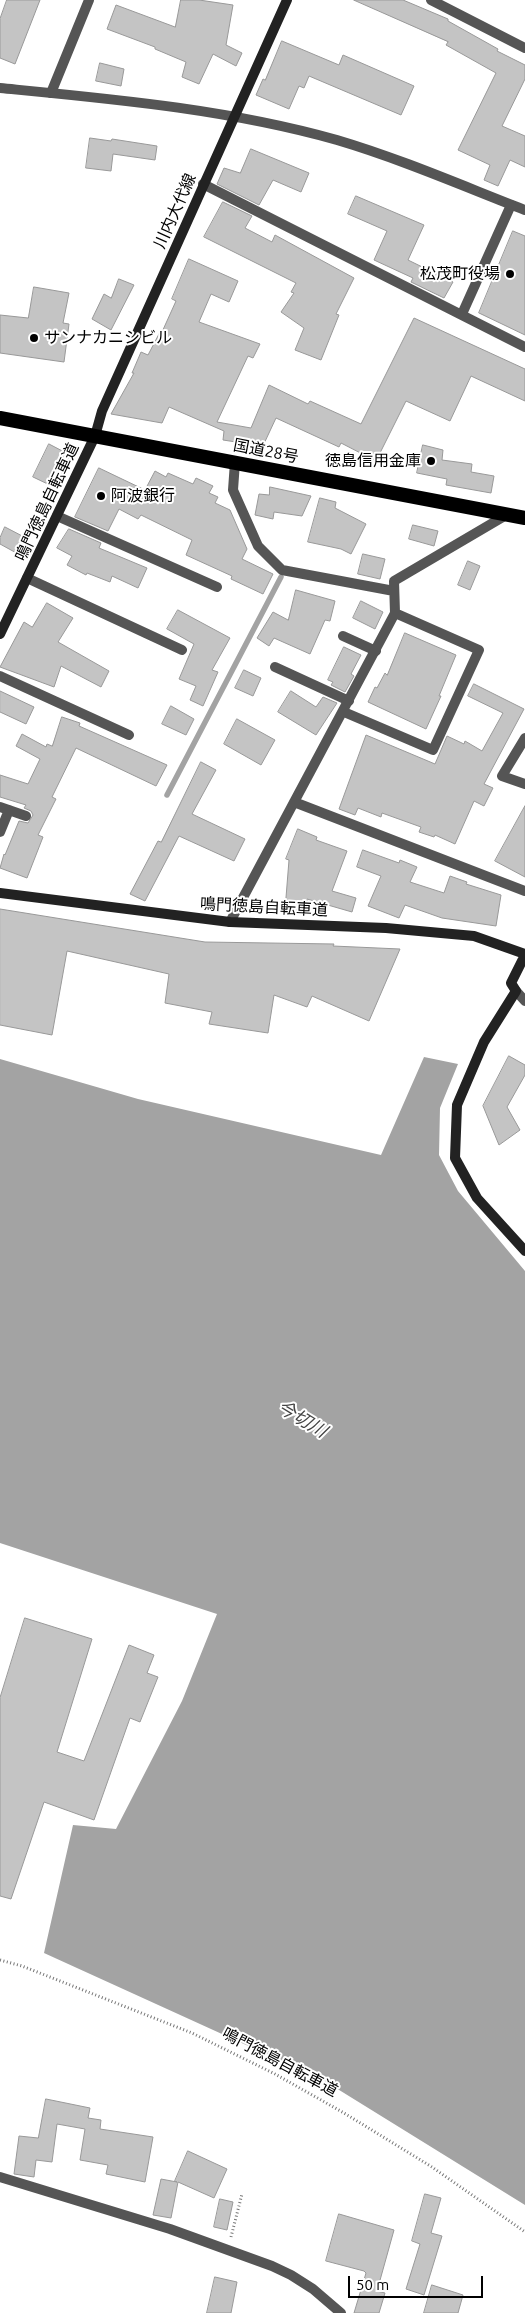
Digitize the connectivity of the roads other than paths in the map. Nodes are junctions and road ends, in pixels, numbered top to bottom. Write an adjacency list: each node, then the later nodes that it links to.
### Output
1 (89, 0): 6 (street)
2 (287, 0): 7 (main road, 川内大代線)
3 (431, 0): 4 (street)
4 (525, 48)
5 (0, 88): 6 (street)
6 (51, 93): 7 (street)
7 (234, 116): 8 (main road, 川内大代線); 9 (street)
8 (204, 184): 11 (street); 14 (main road, 川内大代線)
9 (511, 205): 10 (street); 11 (street)
10 (525, 210)
11 (462, 314): 12 (street)
12 (525, 347)
13 (0, 418): 14 (highway, 国道28号)
14 (95, 436): 15 (highway, 国道28号); 17 (main road, 鳴門徳島自転車道)
15 (235, 462): 16 (highway, 国道28号); 21 (street)
16 (508, 514): 18 (highway, 国道28号); 21 (street)
17 (57, 516): 19 (main road, 鳴門徳島自転車道); 20 (street)
18 (525, 518)
19 (27, 578): 23 (main road, 鳴門徳島自転車道); 25 (street)
20 (217, 587)
21 (394, 591): 22 (street)
22 (395, 613): 26 (street); 30 (street)
23 (0, 634)
24 (343, 636): 26 (street)
25 (182, 650)
26 (376, 652): 29 (street)
27 (275, 666): 29 (street)
28 (0, 676): 31 (street)
29 (349, 701): 30 (street)
30 (344, 712): 34 (street)
31 (129, 735)
32 (525, 738): 33 (street)
33 (525, 784)
34 (294, 802): 38 (street); 40 (street)
35 (4, 808): 36 (street); 37 (street)
36 (26, 816)
37 (0, 832)
38 (525, 891)
39 (0, 893): 40 (main road, 鳴門徳島自転車道)
40 (230, 922): 41 (main road, 鳴門徳島自転車道)
41 (525, 954): 42 (main road, 鳴門徳島自転車道)
42 (516, 991): 43 (street); 44 (main road, 鳴門徳島自転車道)
43 (525, 1002)
44 (525, 1251)
45 (0, 2177): 46 (street)
46 (341, 2313)

